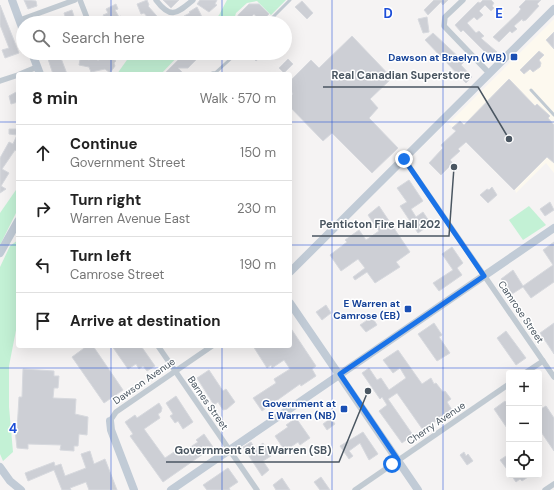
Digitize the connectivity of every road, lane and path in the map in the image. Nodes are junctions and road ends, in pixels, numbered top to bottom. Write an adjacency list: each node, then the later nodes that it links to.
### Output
1 (12, 0): 9 (street)
2 (75, 0): 10 (street)
3 (80, 0): 11 (street)
4 (156, 0): 5 (street)
5 (192, 0)
6 (290, 0): 12 (lane)
7 (463, 0): 17 (street)
8 (554, 9): 17 (street)
9 (18, 16)
10 (31, 16)
11 (86, 16)
12 (274, 16)
13 (34, 60): 15 (street)
14 (229, 60): 16 (lane)
15 (38, 71)
16 (216, 72)
17 (489, 73): 22 (street)
18 (16, 75): 19 (street)
19 (0, 82)
20 (531, 90): 21 (lane)
21 (554, 114)
22 (404, 159): 26 (street); 27 (street, Camrose Street)
23 (16, 225): 25 (street)
24 (554, 228): 27 (street)
25 (0, 254)
26 (292, 270)
27 (484, 276): 31 (street, Camrose Street); 34 (street)
28 (292, 306): 34 (street)
29 (159, 348): 33 (street, Barnes Street)
30 (209, 348): 33 (street, Dawson Avenue)
31 (543, 361): 32 (street); 35 (street, Camrose Street)
32 (530, 370)
33 (175, 371): 37 (street, Dawson Avenue); 38 (street, Barnes Street)
34 (340, 374): 38 (street); 39 (street)
35 (554, 377)
36 (506, 386): 39 (street, Cherry Avenue)
37 (110, 421): 43 (street)
38 (229, 449): 44 (street); 45 (street, Barnes Street)
39 (398, 460): 46 (street, Cherry Avenue); 47 (street)
40 (0, 467): 42 (street)
41 (554, 484): 48 (street)
42 (21, 490)
43 (134, 490)
44 (171, 490)
45 (257, 490)
46 (354, 490)
47 (418, 490)
48 (545, 490)

